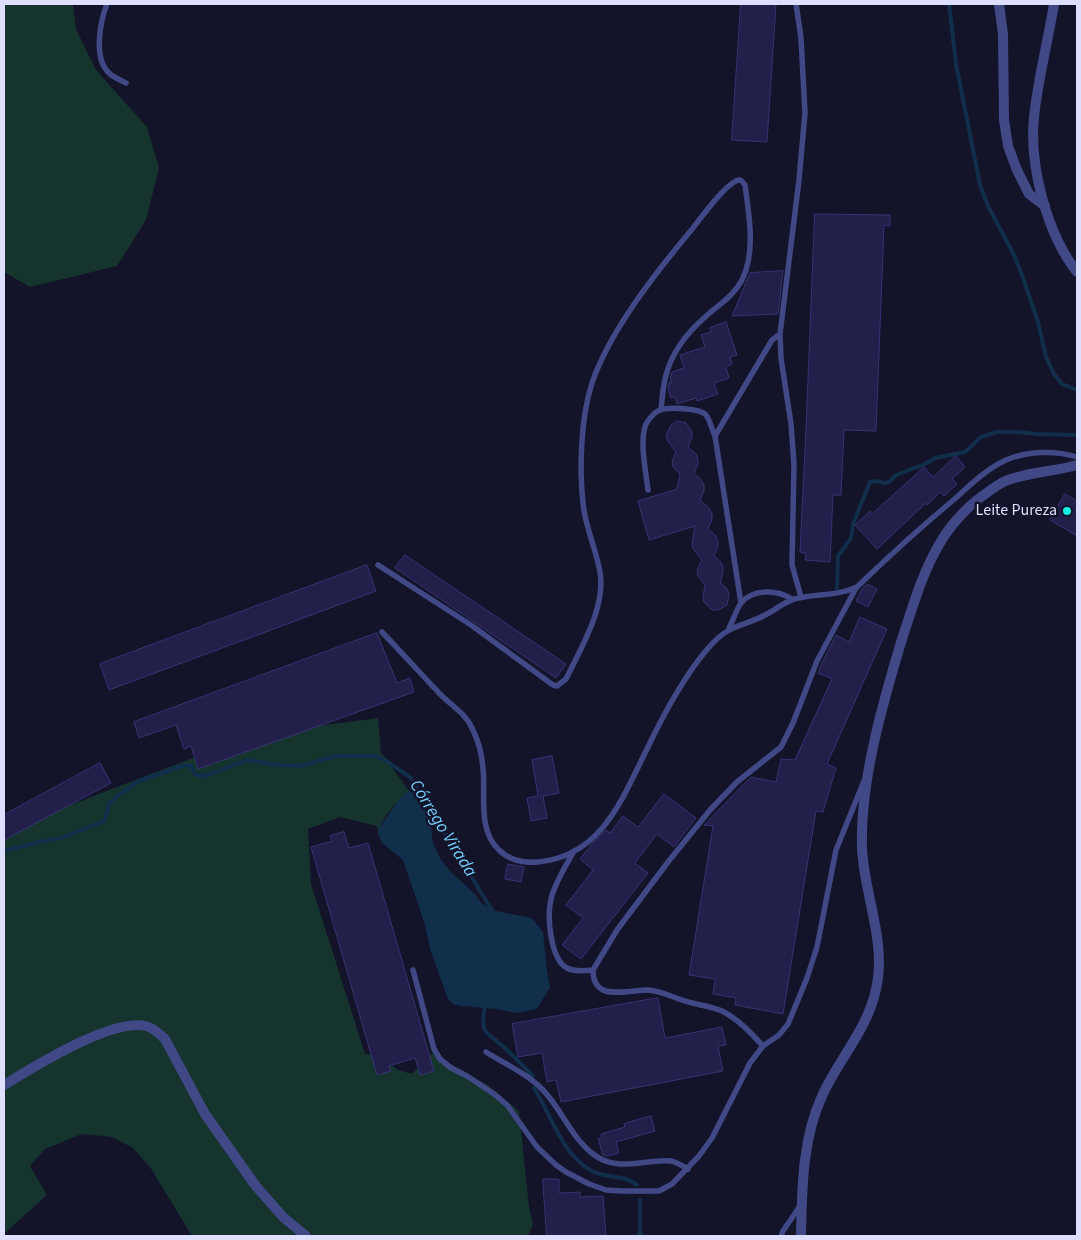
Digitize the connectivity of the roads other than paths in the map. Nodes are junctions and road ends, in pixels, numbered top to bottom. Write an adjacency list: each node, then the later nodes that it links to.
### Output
1 (107, 4): 5 (lane)
2 (796, 4): 8 (lane)
3 (999, 4): 6 (street)
4 (1054, 4): 6 (street)
5 (126, 83)
6 (1045, 206): 7 (street)
7 (1077, 272)
8 (780, 334): 10 (lane); 16 (lane)
9 (661, 410): 10 (lane); 13 (lane); 14 (lane)
10 (715, 436): 18 (lane)
11 (1077, 457): 15 (lane)
12 (1077, 465): 21 (street)
13 (648, 490)
14 (378, 565)
15 (857, 587): 16 (lane); 24 (lane)
16 (801, 597): 17 (lane)
17 (792, 599): 18 (lane); 19 (lane)
18 (741, 603): 19 (lane)
19 (729, 628): 22 (lane)
20 (382, 632): 22 (lane)
21 (871, 764): 25 (lane); 29 (street)
22 (574, 851): 24 (lane)
23 (412, 970): 28 (lane)
24 (593, 970): 25 (lane)
25 (763, 1046): 28 (lane)
26 (486, 1052): 28 (lane)
27 (4, 1085): 31 (street)
28 (688, 1169)
29 (802, 1204): 30 (lane); 32 (street)
30 (783, 1234)
31 (306, 1236)
32 (801, 1236)

